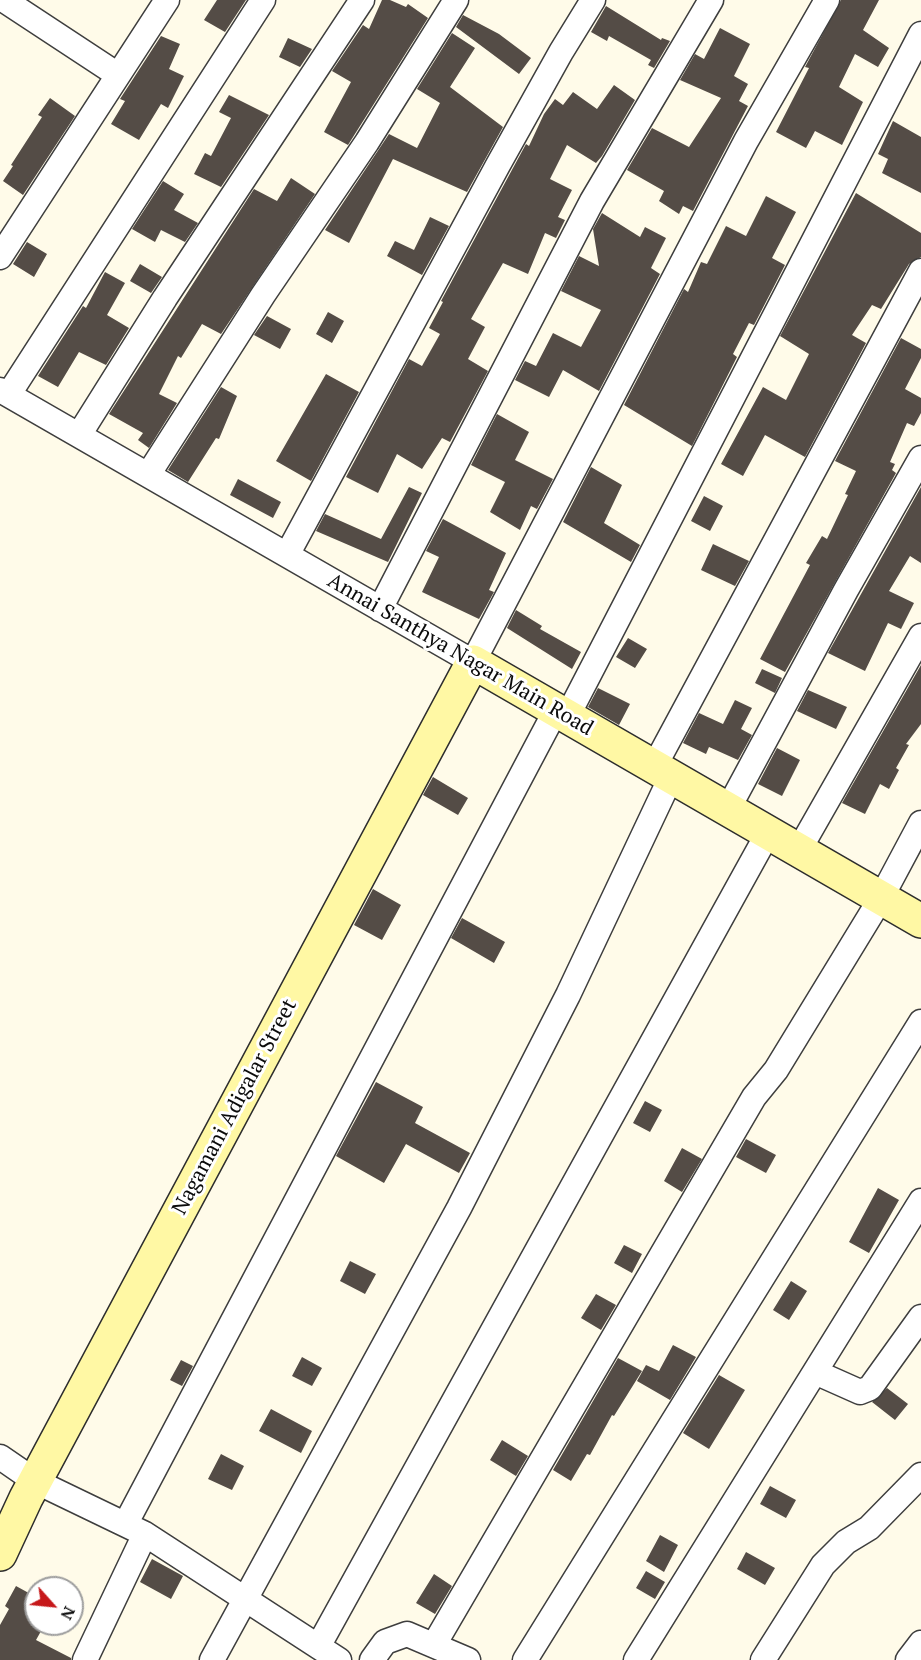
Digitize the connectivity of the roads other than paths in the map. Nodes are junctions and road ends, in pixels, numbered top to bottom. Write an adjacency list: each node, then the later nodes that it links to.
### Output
1 (4, 0): 10 (street)
2 (167, 0): 10 (street)
3 (263, 0): 13 (street)
4 (363, 0): 14 (street)
5 (593, 0): 17 (street)
6 (711, 0): 18 (street)
7 (827, 0): 20 (street)
8 (449, 2): 16 (street)
9 (921, 34): 21 (street)
10 (118, 75): 11 (street)
11 (0, 257)
12 (921, 271): 22 (street)
13 (4, 392): 14 (street, Annai Santhya Nagar Main Road)
14 (79, 435): 16 (street, Annai Santhya Nagar Main Road)
15 (921, 458): 23 (street)
16 (148, 475): 17 (street, Annai Santhya Nagar Main Road)
17 (287, 555): 18 (street, Annai Santhya Nagar Main Road)
18 (380, 609): 20 (street, Annai Santhya Nagar Main Road)
19 (921, 636): 26 (street)
20 (473, 662): 21 (street, Annai Santhya Nagar Main Road); 35 (street, Nagamani Adigalar Street)
21 (561, 714): 22 (street, Annai Santhya Nagar Main Road); 36 (street)
22 (663, 772): 23 (street, Annai Santhya Nagar Main Road); 38 (street)
23 (728, 809): 25 (street, Annai Santhya Nagar Main Road)
24 (921, 823): 27 (street)
25 (768, 832): 26 (street, Annai Santhya Nagar Main Road); 41 (street)
26 (799, 850): 27 (street, Annai Santhya Nagar Main Road)
27 (881, 898): 28 (street, Annai Santhya Nagar Main Road); 39 (street)
28 (921, 921)
29 (921, 1022): 47 (street)
30 (921, 1201): 32 (street)
31 (921, 1317): 32 (street)
32 (815, 1372): 48 (street)
33 (0, 1457): 35 (street)
34 (921, 1474): 49 (street)
35 (35, 1481): 36 (street); 37 (street, Nagamani Adigalar Street)
36 (135, 1528): 38 (street); 42 (street)
37 (0, 1554)
38 (246, 1601): 41 (street); 43 (street)
39 (435, 1643): 45 (street); 46 (street)
40 (921, 1643): 50 (street)
41 (319, 1645): 44 (street)
42 (86, 1660)
43 (212, 1660)
44 (339, 1660)
45 (372, 1660)
46 (468, 1660)
47 (525, 1660)
48 (636, 1660)
49 (763, 1660)
50 (908, 1660)

